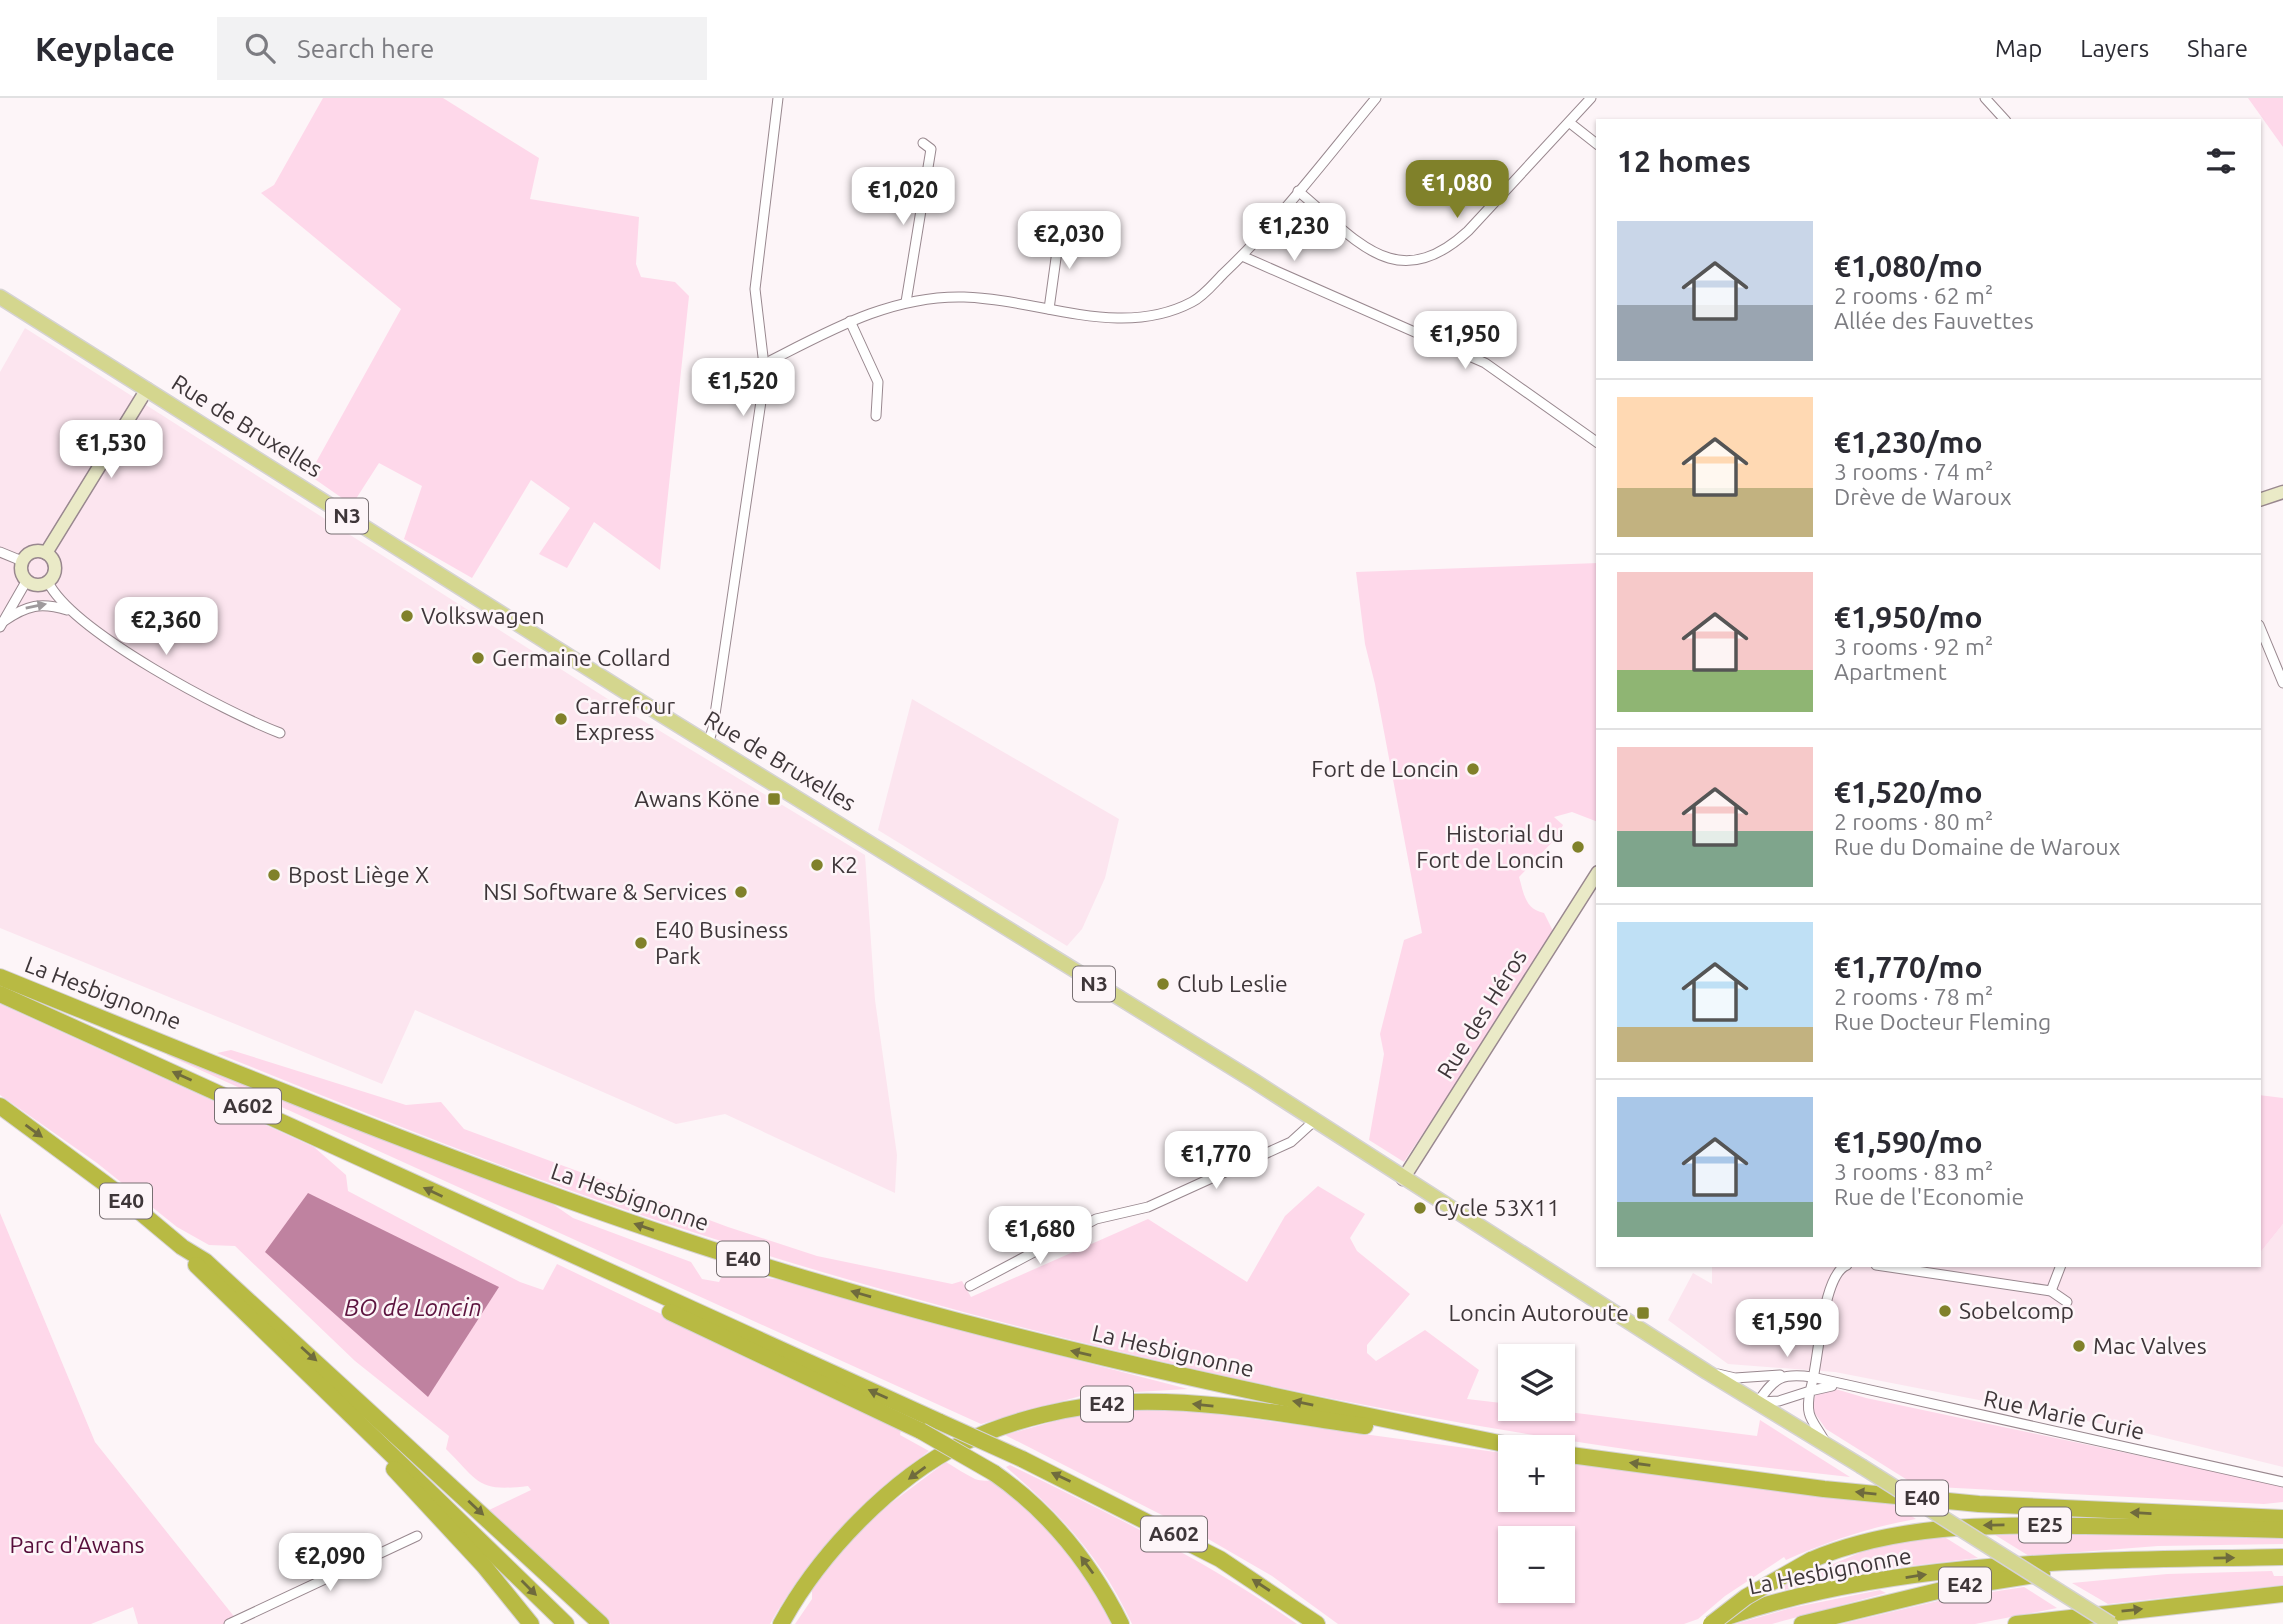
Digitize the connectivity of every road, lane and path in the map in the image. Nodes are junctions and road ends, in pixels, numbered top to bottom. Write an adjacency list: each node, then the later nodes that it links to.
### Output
1 (778, 98): 16 (street)
2 (1376, 98): 9 (street)
3 (1591, 98): 6 (street)
4 (1985, 98): 5 (street)
5 (2004, 119)
6 (1570, 123): 8 (street); 9 (street)
7 (923, 142): 13 (street)
8 (1596, 143)
9 (1298, 191): 11 (street)
10 (1053, 235): 14 (street)
11 (1242, 256): 14 (street); 19 (street)
12 (0, 297): 17 (main road, Rue de Bruxelles / N3)
13 (906, 302): 14 (street); 15 (street)
14 (1049, 309)
15 (850, 321): 16 (street); 18 (street)
16 (766, 363): 32 (street)
17 (147, 389): 23 (street); 32 (main road, Rue de Bruxelles / N3)
18 (876, 416)
19 (1596, 442)
20 (2283, 492): 21 (street)
21 (2261, 499)
22 (0, 552): 24 (street)
23 (47, 552): 24 (street); 26 (street)
24 (22, 561): 25 (street)
25 (27, 580): 26 (street); 28 (street)
26 (48, 582): 27 (street)
27 (69, 610): 28 (street, one-way to 27); 31 (street)
28 (2, 624)
29 (2262, 641): 30 (street)
30 (2283, 682)
31 (280, 733)
32 (708, 744): 37 (main road, Rue de Bruxelles / N3)
33 (1596, 875): 38 (street, Rue des Héros)
34 (0, 977): 54 (highway, La Hesbignonne / E40, one-way to 34)
35 (0, 995): 39 (highway, A602, one-way to 35)
36 (0, 1106): 40 (highway, E40, one-way to 40)
37 (1313, 1122): 38 (main road, N3); 44 (street)
38 (1403, 1179): 48 (main road, N3)
39 (495, 1221): 70 (highway, one-way to 39, bridge); 71 (highway, A602, one-way to 39, bridge)
40 (182, 1247): 53 (highway); 68 (highway, E40, one-way to 68)
41 (1841, 1267): 49 (street)
42 (1889, 1267): 45 (street)
43 (2060, 1267): 45 (street)
44 (970, 1286)
45 (2051, 1291): 46 (street)
46 (2067, 1302)
47 (1789, 1374): 48 (street, Rue Marie Curie); 49 (street, Rue Marie Curie); 52 (street)
48 (1712, 1375): 52 (main road, N3)
49 (1812, 1377): 50 (street, Rue Marie Curie); 51 (street)
50 (1837, 1385): 51 (street); 58 (street, Rue Marie Curie)
51 (1810, 1391): 52 (street); 56 (street)
52 (1758, 1402): 56 (main road, N3)
53 (376, 1437): 66 (highway); 67 (highway, one-way to 67)
54 (1498, 1443)
55 (1498, 1444): 69 (highway, E42, one-way to 69)
56 (1826, 1444): 75 (main road, N3, bridge)
57 (1575, 1456): 59 (highway, E40, one-way to 57)
58 (2283, 1482)
59 (2283, 1518)
60 (2283, 1530): 72 (highway, E25, one-way to 72, bridge)
61 (417, 1536): 65 (street)
62 (2283, 1557): 63 (highway, one-way to 62)
63 (2131, 1560): 72 (highway, La Hesbignonne, one-way to 63); 73 (highway, E42)
64 (2283, 1594): 74 (highway, one-way to 64)
65 (229, 1624)
66 (531, 1624)
67 (566, 1624)
68 (601, 1624)
69 (781, 1624)
70 (1121, 1624)
71 (1317, 1624)
72 (1709, 1624)
73 (1802, 1624)
74 (2016, 1624)
75 (2111, 1624)

